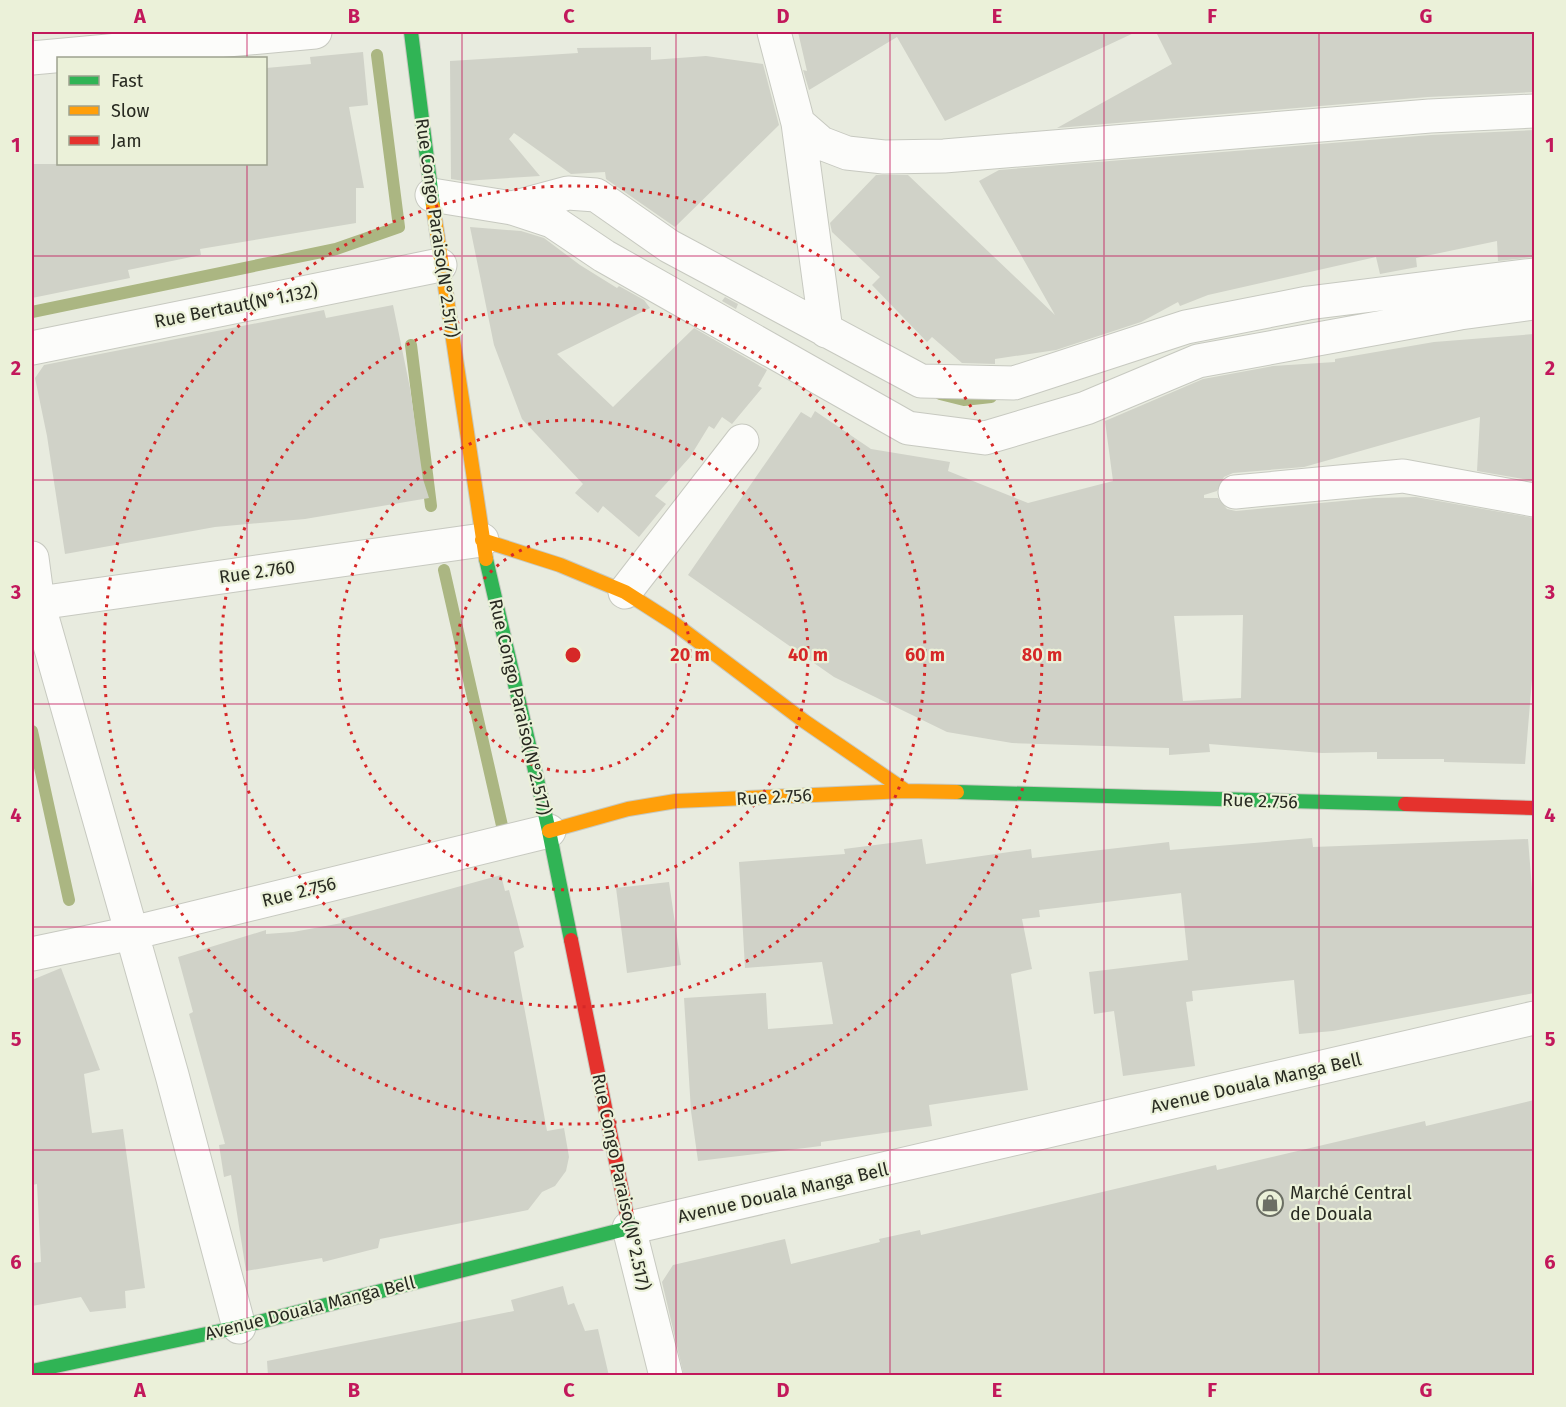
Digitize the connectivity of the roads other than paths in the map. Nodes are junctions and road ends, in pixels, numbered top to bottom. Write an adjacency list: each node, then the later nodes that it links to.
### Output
1 (315, 32): 4 (street)
2 (411, 32): 7 (street, Rue Congo Paraiso(N°2.517))
3 (774, 32): 6 (street)
4 (32, 58)
5 (1534, 111): 6 (street)
6 (798, 123): 12 (street)
7 (432, 195): 8 (street); 9 (street, Rue Congo Paraiso(N°2.517))
8 (512, 208): 11 (street); 12 (street)
9 (440, 265): 13 (street, Rue Bertaut(N°1.132)); 17 (street, Rue Congo Paraiso(N°2.517))
10 (1534, 275): 12 (street)
11 (1534, 303)
12 (826, 331)
13 (32, 348)
14 (742, 441): 19 (street)
15 (1235, 492): 16 (street)
16 (1534, 500)
17 (482, 540): 19 (street); 20 (street, Rue 2.760); 23 (street, Rue Congo Paraiso(N°2.517))
18 (32, 558): 20 (street)
19 (625, 592): 21 (street)
20 (35, 603): 24 (street)
21 (906, 791): 22 (street, Rue 2.756); 23 (street, Rue 2.756)
22 (1534, 808)
23 (549, 831): 24 (street, Rue 2.756); 27 (street, Rue Congo Paraiso(N°2.517))
24 (132, 933): 25 (street, Rue 2.756); 28 (street)
25 (32, 954)
26 (1534, 1018): 27 (street, Avenue Douala Manga Bell)
27 (628, 1228): 28 (street, Avenue Douala Manga Bell); 30 (street, Rue Congo Paraiso(N°2.517))
28 (238, 1327): 29 (street, Avenue Douala Manga Bell)
29 (32, 1371)
30 (666, 1376)

